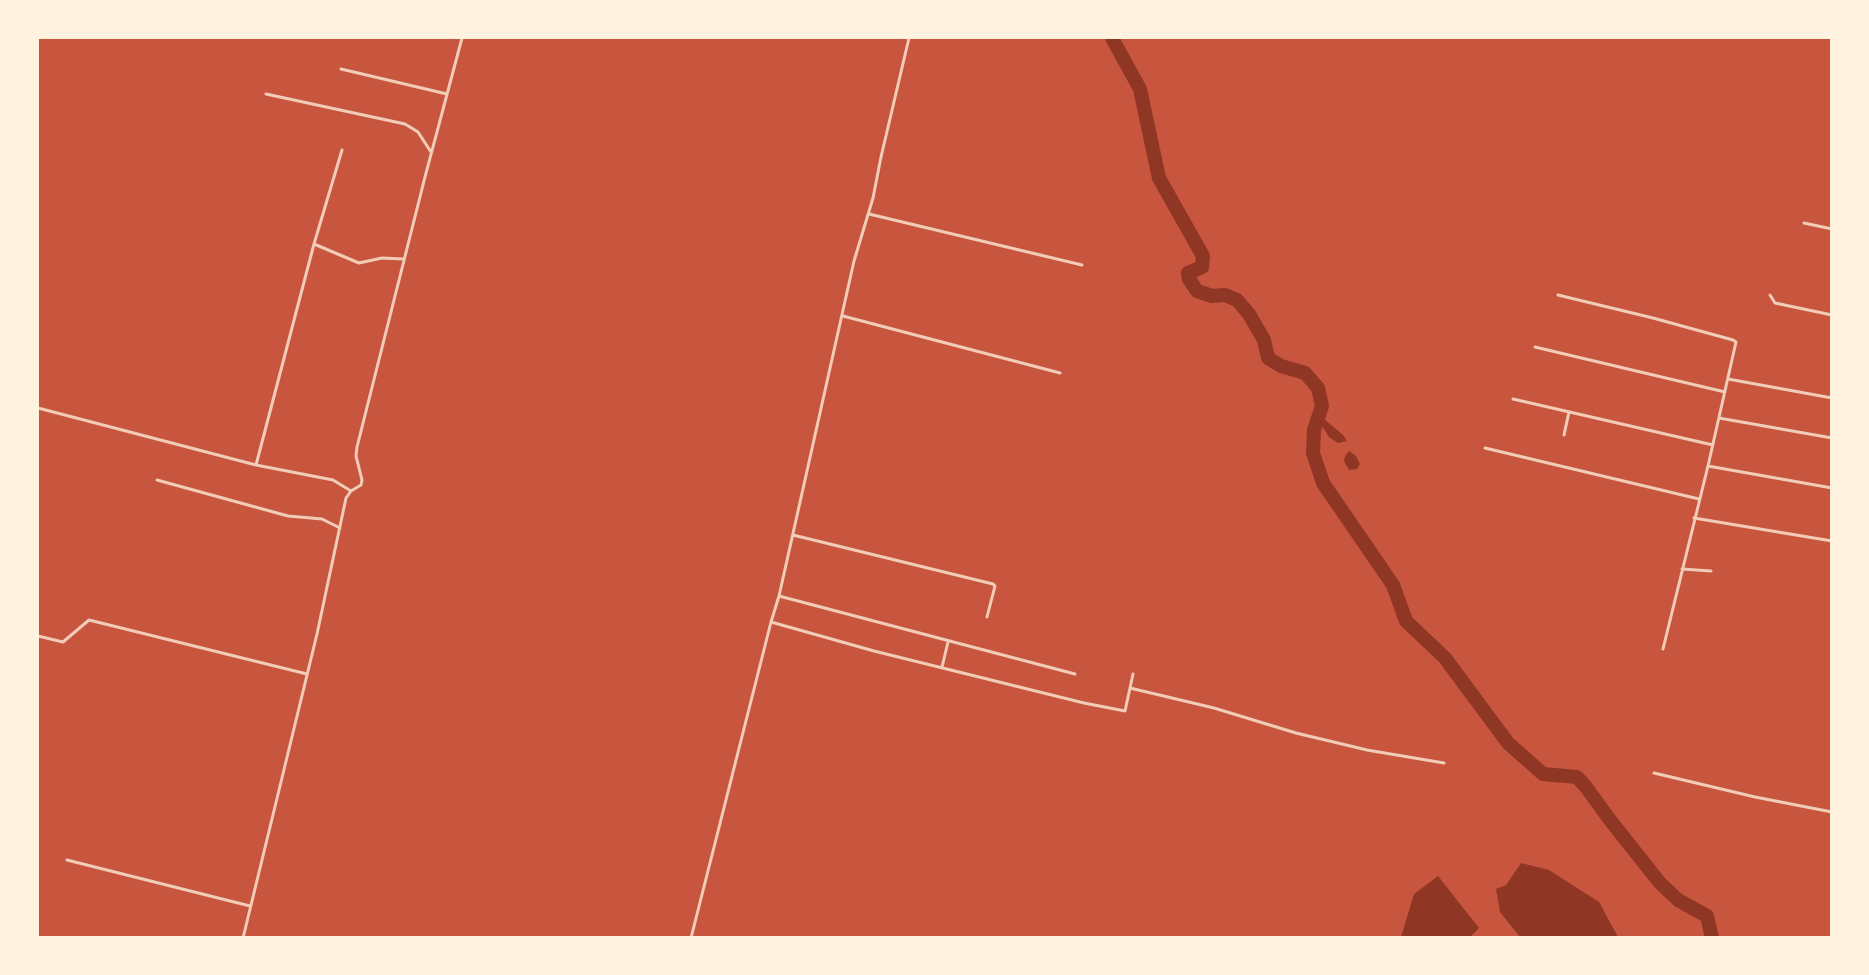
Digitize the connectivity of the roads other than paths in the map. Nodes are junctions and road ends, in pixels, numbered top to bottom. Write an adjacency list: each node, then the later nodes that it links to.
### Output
1 (462, 38): 5 (street)
2 (909, 38): 8 (street)
3 (341, 69): 5 (street)
4 (266, 94): 7 (street)
5 (447, 94): 7 (street)
6 (342, 150): 11 (street)
7 (431, 152): 12 (street)
8 (869, 214): 13 (street); 17 (street)
9 (1804, 223): 10 (street)
10 (1832, 230)
11 (314, 244): 12 (street); 31 (street)
12 (404, 258): 35 (street)
13 (1082, 265)
14 (1558, 295): 20 (street)
15 (1770, 295): 16 (street)
16 (1832, 315)
17 (842, 316): 19 (street); 39 (street)
18 (1535, 346): 21 (street)
19 (1060, 373)
20 (1728, 379): 21 (street); 22 (street)
21 (1725, 392): 26 (street)
22 (1832, 398)
23 (1513, 399): 25 (street)
24 (38, 408): 31 (street)
25 (1569, 412): 27 (street); 29 (street)
26 (1719, 418): 28 (street); 29 (street)
27 (1564, 435)
28 (1832, 438)
29 (1713, 445): 32 (street)
30 (1485, 448): 36 (street)
31 (256, 465): 35 (street)
32 (1708, 466): 34 (street); 36 (street)
33 (157, 480): 38 (street)
34 (1832, 488)
35 (351, 491): 38 (street)
36 (1699, 499): 37 (street)
37 (1694, 518): 40 (street); 41 (street)
38 (340, 528): 50 (street)
39 (793, 535): 43 (street); 44 (street)
40 (1832, 541)
41 (1682, 569): 42 (street); 48 (street)
42 (1710, 572)
43 (780, 596): 45 (street); 47 (street)
44 (987, 617)
45 (771, 622): 49 (street); 60 (street)
46 (38, 636): 50 (street)
47 (948, 642): 49 (street); 51 (street)
48 (1662, 649)
49 (942, 667): 53 (street)
50 (307, 674): 58 (street)
51 (1075, 674)
52 (1133, 674): 53 (street)
53 (1130, 688): 54 (street)
54 (1444, 763)
55 (1654, 773): 56 (street)
56 (1832, 812)
57 (68, 860): 58 (street)
58 (250, 906): 59 (street)
59 (243, 938)
60 (690, 938)

